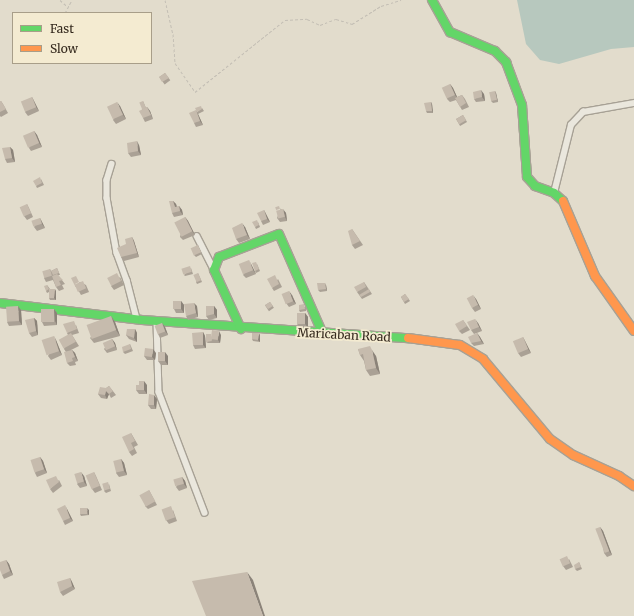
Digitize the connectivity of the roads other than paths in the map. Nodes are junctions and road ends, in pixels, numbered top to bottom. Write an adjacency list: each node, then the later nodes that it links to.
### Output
1 (432, 0): 4 (street)
2 (634, 103): 4 (street)
3 (112, 164): 8 (street)
4 (554, 193): 11 (street)
5 (198, 236): 6 (street)
6 (214, 270): 10 (street); 12 (street)
7 (0, 303): 8 (street, Maricaban Road)
8 (137, 319): 9 (street, Maricaban Road)
9 (157, 321): 10 (street, Maricaban Road); 14 (street)
10 (241, 328): 12 (street, Maricaban Road)
11 (634, 331)
12 (323, 334): 13 (street, Maricaban Road)
13 (634, 486)
14 (205, 512)

